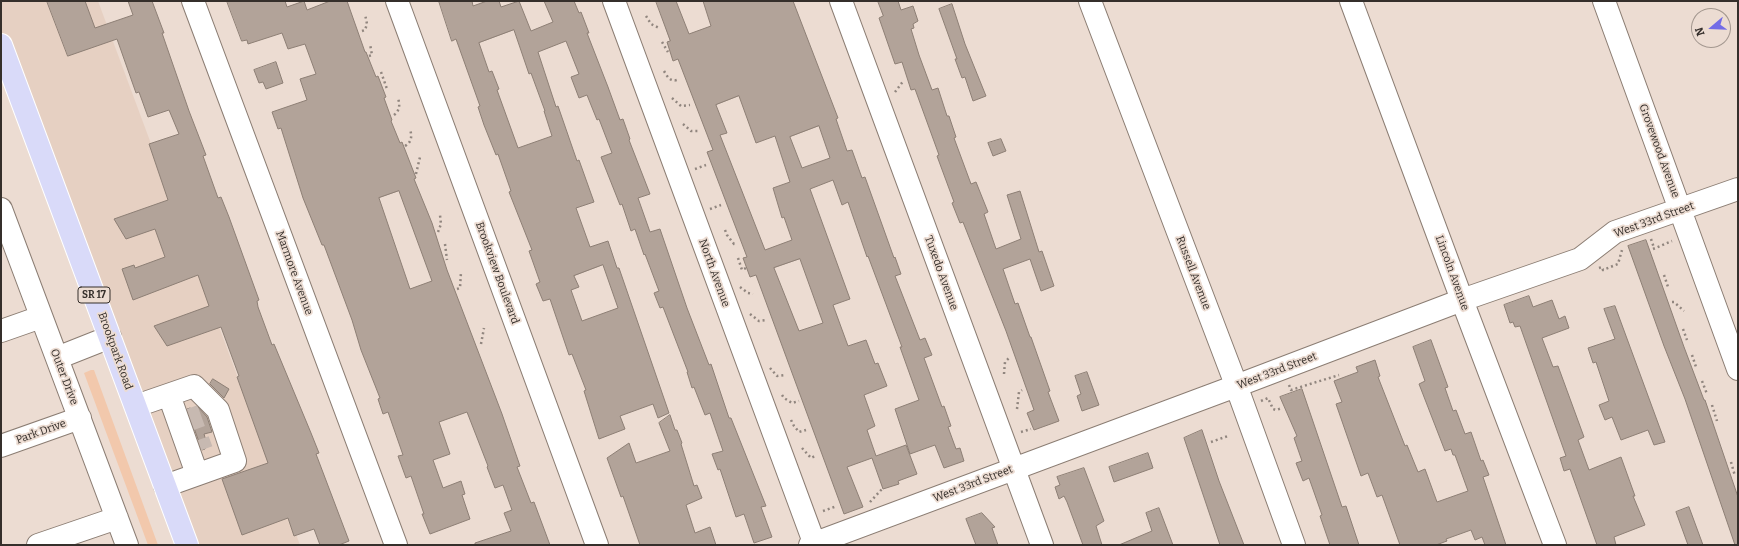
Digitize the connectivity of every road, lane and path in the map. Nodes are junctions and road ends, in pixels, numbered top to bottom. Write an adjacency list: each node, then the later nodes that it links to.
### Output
1 (193, 1): 117 (street, Marmore Avenue)
2 (397, 1): 118 (street, Brookview Boulevard)
3 (614, 1): 119 (street, North Avenue)
4 (840, 1): 105 (street, Tuxedo Avenue)
5 (1090, 1): 81 (street, Russell Avenue)
6 (1351, 1): 58 (street, Lincoln Avenue)
7 (1604, 1): 38 (street, Grovewood Avenue)
8 (365, 14): 11 (path)
9 (646, 16): 10 (path)
10 (659, 28)
11 (362, 31)
12 (662, 42): 15 (path)
13 (1, 44): 67 (main road, Brookpark Road / SR 17)
14 (370, 44): 16 (path)
15 (668, 52)
16 (369, 56)
17 (664, 71): 19 (path)
18 (381, 72): 21 (path)
19 (677, 80)
20 (904, 80): 22 (path)
21 (387, 89)
22 (894, 93)
23 (398, 98): 26 (path)
24 (672, 98): 25 (path)
25 (690, 105)
26 (394, 115)
27 (683, 124): 29 (path)
28 (410, 129): 30 (path)
29 (698, 131)
30 (405, 146)
31 (420, 157): 34 (path)
32 (706, 166): 33 (path)
33 (693, 170)
34 (416, 174)
35 (1738, 189): 38 (street, West 33rd Street)
36 (721, 205): 37 (path)
37 (708, 210)
38 (1680, 210): 58 (street, West 33rd Street); 75 (street, Grovewood Avenue)
39 (2, 215): 62 (street, Outer Drive)
40 (440, 215): 42 (path)
41 (725, 230): 45 (path)
42 (438, 232)
43 (1650, 238): 44 (path)
44 (1674, 241)
45 (736, 243)
46 (445, 244): 49 (path)
47 (1624, 247): 51 (path)
48 (738, 258): 50 (path)
49 (447, 260)
50 (746, 268)
51 (1603, 270)
52 (461, 272): 56 (path)
53 (1664, 275): 55 (path)
54 (739, 286): 57 (path)
55 (1668, 287)
56 (457, 289)
57 (752, 294)
58 (1462, 300): 81 (street, West 33rd Street); 122 (street, Lincoln Avenue)
59 (1672, 302): 60 (path)
60 (1684, 311)
61 (750, 314): 63 (path)
62 (41, 316): 66 (street); 72 (street, Outer Drive)
63 (767, 320)
64 (484, 328): 69 (path)
65 (1683, 329): 68 (path)
66 (1, 331)
67 (110, 337): 72 (street); 89 (main road, Brookpark Road / SR 17)
68 (1687, 340)
69 (481, 344)
70 (1692, 355): 74 (path)
71 (1010, 357): 76 (path)
72 (57, 358): 92 (street, Outer Drive)
73 (770, 367): 77 (path)
74 (1696, 367)
75 (1738, 369)
76 (1004, 374)
77 (785, 375)
78 (1339, 375): 80 (path)
79 (1702, 382): 83 (path)
80 (1288, 383)
81 (1236, 386): 105 (street, West 33rd Street); 121 (street, Russell Avenue)
82 (1022, 390): 91 (path)
83 (1707, 394)
84 (782, 395): 86 (path)
85 (179, 398): 89 (street); 106 (street); 106 (street)
86 (799, 402)
87 (1257, 402): 90 (path)
88 (1712, 405): 94 (path)
89 (136, 406): 108 (main road, Brookpark Road / SR 17)
90 (1282, 408)
91 (1017, 409)
92 (80, 418): 100 (street, Park Drive); 113 (street, Outer Drive)
93 (791, 420): 96 (path)
94 (1717, 421)
95 (1031, 429): 97 (path)
96 (806, 430)
97 (1021, 432)
98 (1228, 436): 99 (path)
99 (1211, 442)
100 (1, 446)
101 (802, 448): 103 (path)
102 (202, 450): 106 (street)
103 (815, 456)
104 (1730, 462): 107 (path)
105 (1014, 468): 119 (street, West 33rd Street); 120 (street, Tuxedo Avenue)
106 (203, 472): 108 (street)
107 (1735, 476)
108 (165, 486): 116 (main road, Brookpark Road / SR 17)
109 (882, 489): 110 (path)
110 (867, 505)
111 (837, 506): 112 (path)
112 (820, 512)
113 (117, 518): 114 (street); 115 (street, Outer Drive)
114 (38, 545)
115 (127, 545)
116 (187, 545)
117 (396, 545)
118 (597, 545)
119 (813, 545)
120 (1042, 545)
121 (1294, 545)
122 (1555, 545)

